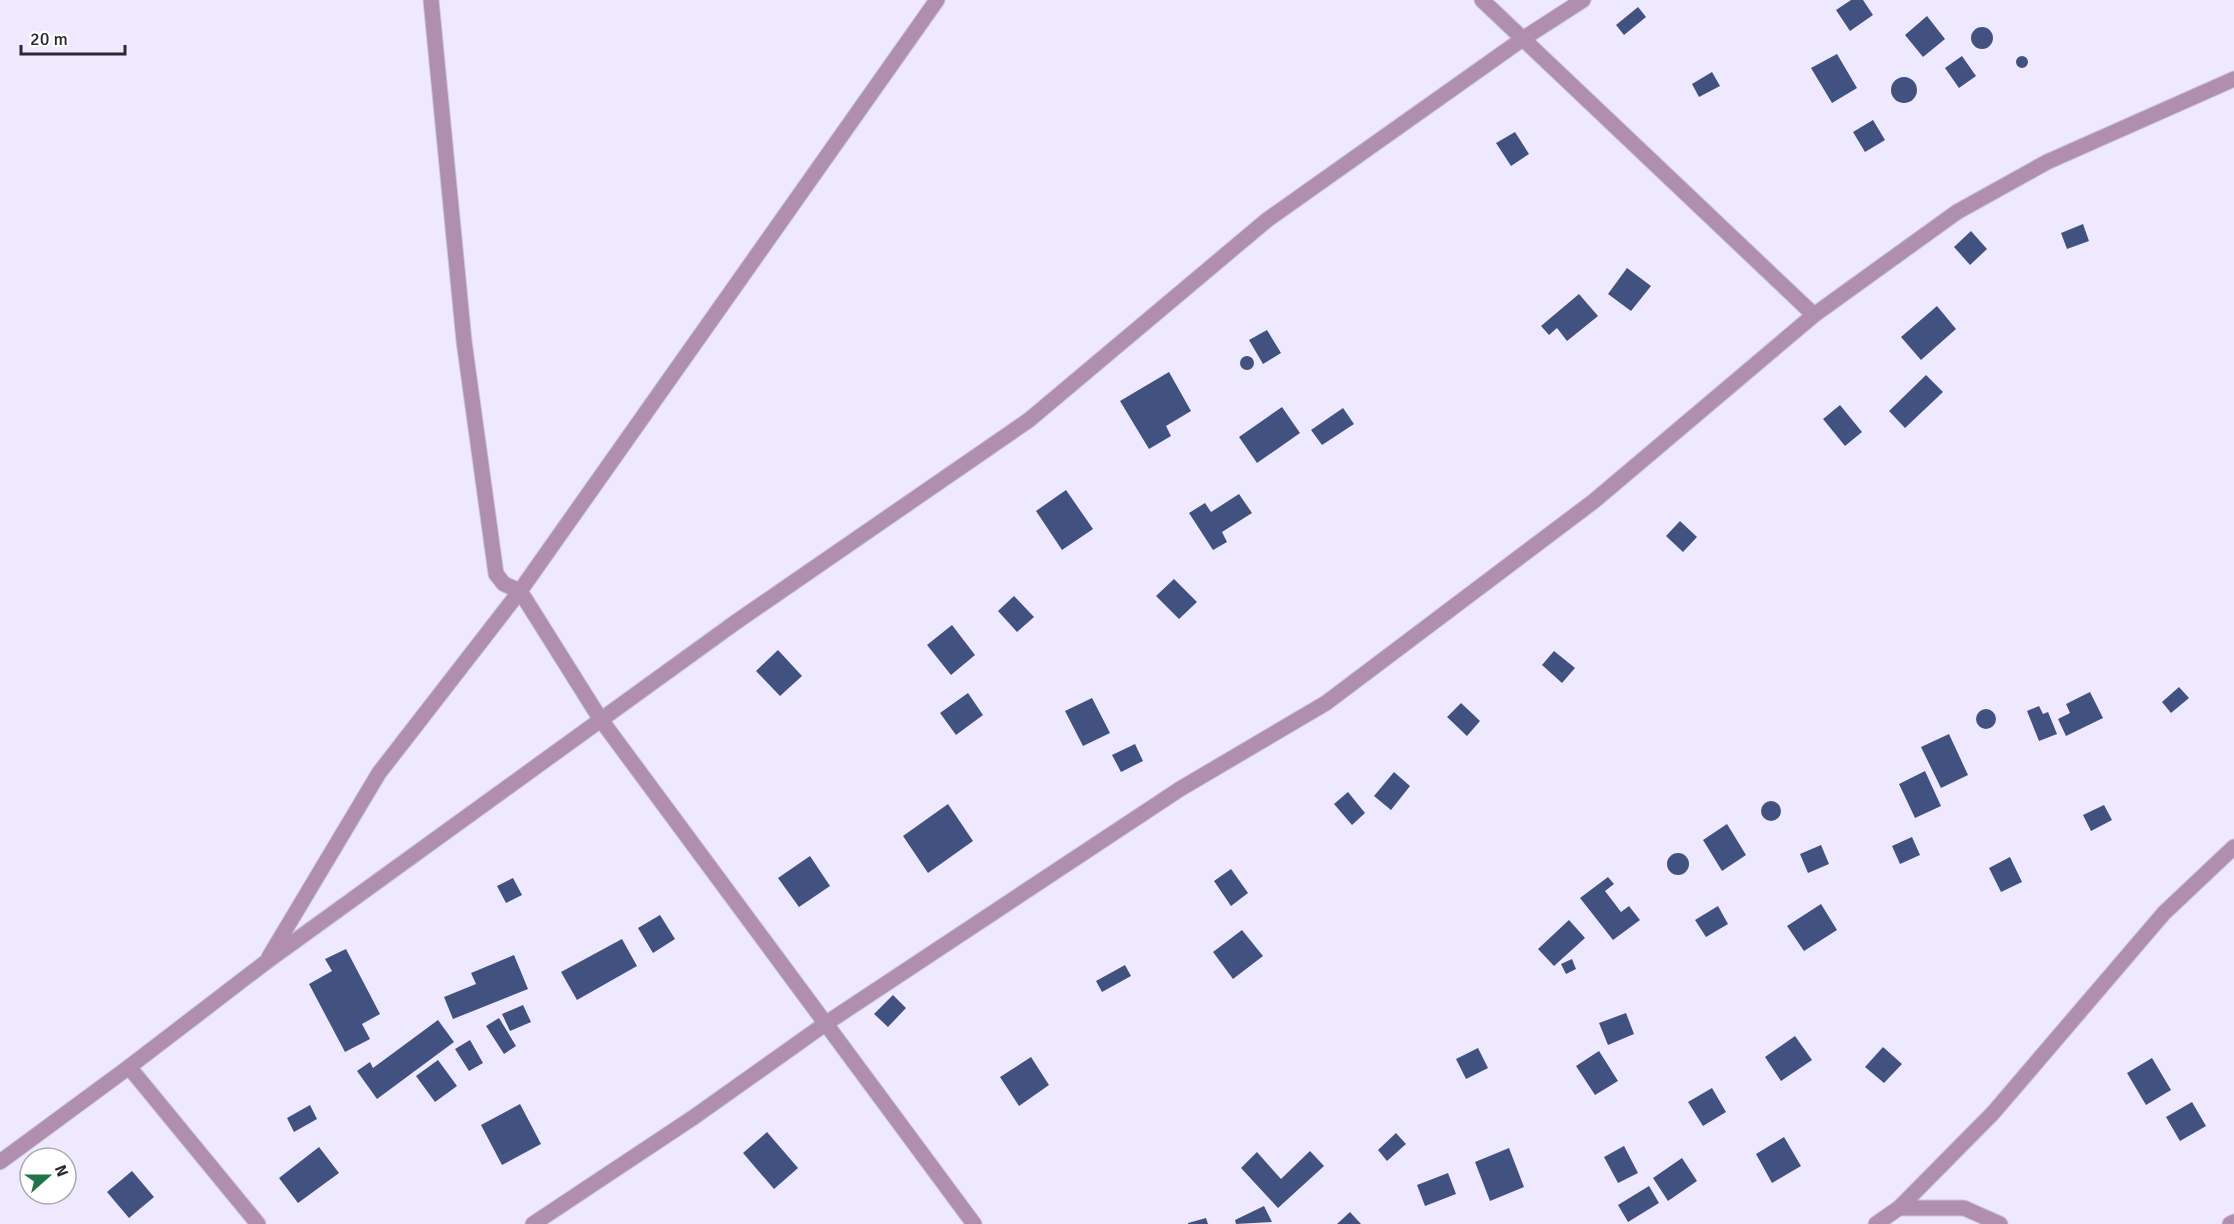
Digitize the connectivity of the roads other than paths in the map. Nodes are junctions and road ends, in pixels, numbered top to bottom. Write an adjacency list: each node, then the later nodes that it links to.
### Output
1 (431, 0): 8 (street)
2 (937, 0): 8 (street)
3 (1482, 0): 5 (street)
4 (1583, 0): 5 (street)
5 (1524, 38): 7 (street); 9 (street)
6 (2234, 78): 7 (street)
7 (1814, 315): 12 (street)
8 (520, 591): 9 (street); 11 (street)
9 (601, 720): 11 (street); 12 (street)
10 (2234, 847): 15 (street)
11 (266, 962): 13 (street)
12 (825, 1024): 17 (street); 18 (street)
13 (129, 1067): 14 (street); 16 (street)
14 (0, 1162)
15 (1899, 1208): 19 (street); 20 (street)
16 (258, 1224)
17 (533, 1224)
18 (974, 1224)
19 (1875, 1224)
20 (2000, 1224)

